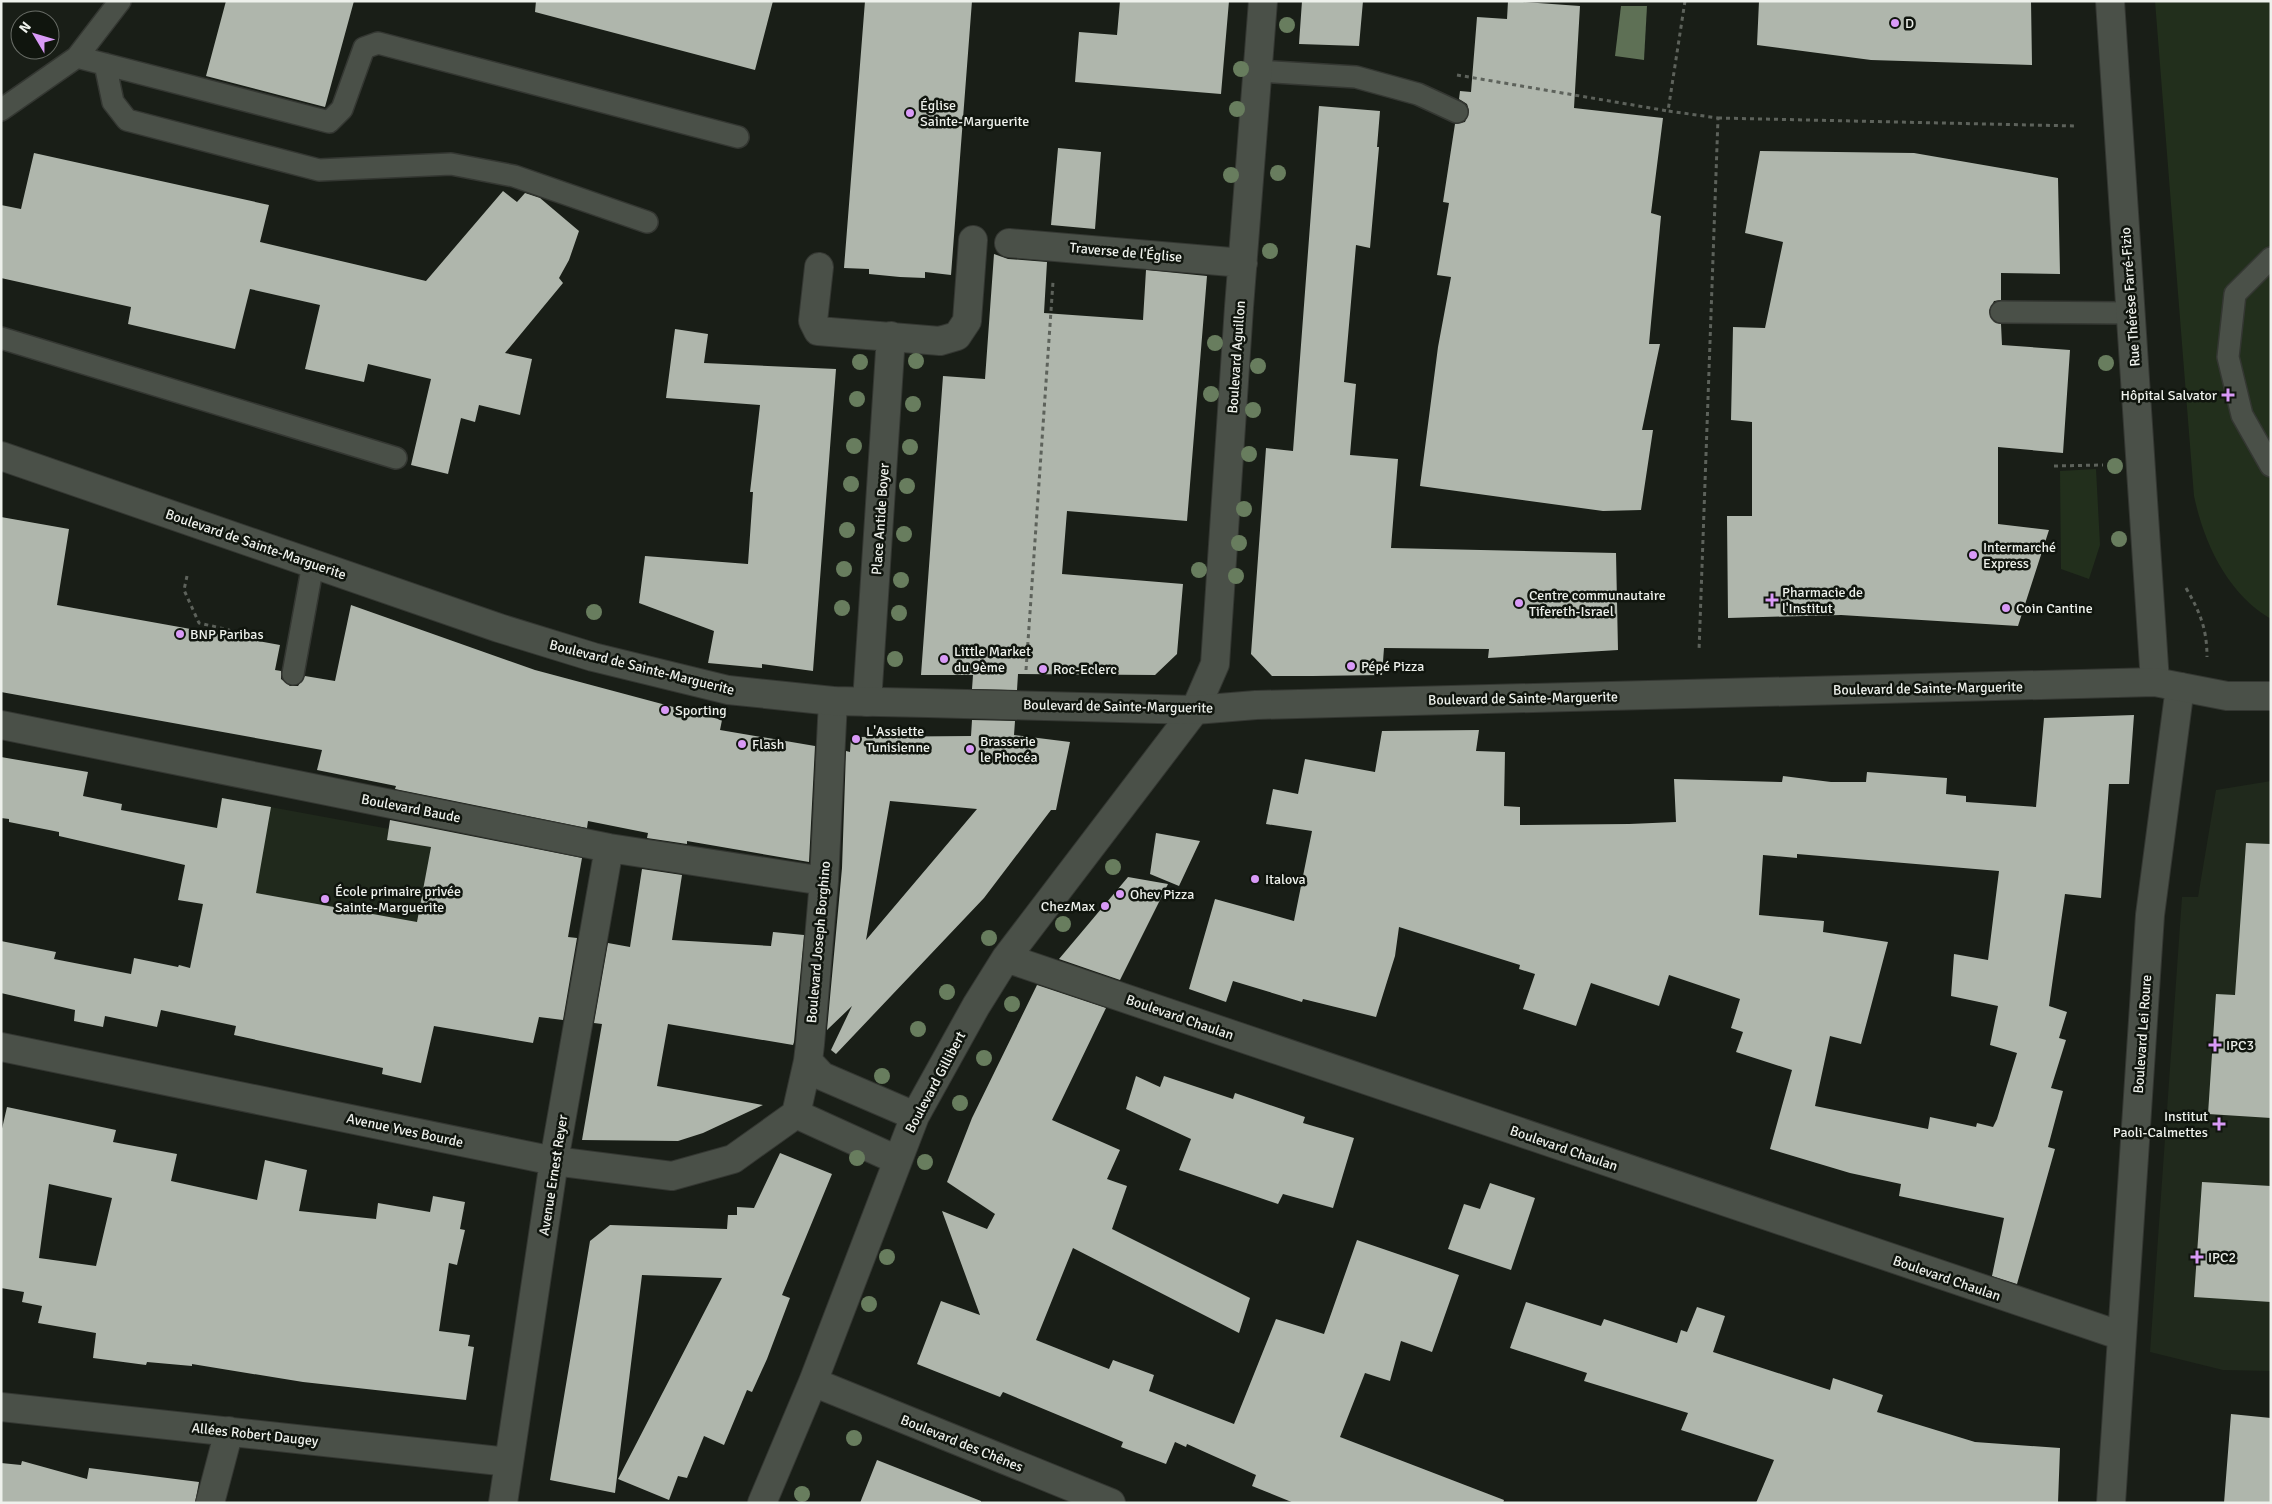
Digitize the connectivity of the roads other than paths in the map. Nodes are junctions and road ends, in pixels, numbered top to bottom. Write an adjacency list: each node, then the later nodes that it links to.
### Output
1 (120, 1): 4 (lane)
2 (1263, 1): 6 (street, Boulevard Aguillon)
3 (2110, 1): 17 (street, Rue Thérèse Farré-Fizio)
4 (77, 57): 5 (lane); 7 (lane)
5 (105, 64): 9 (lane); 10 (lane)
6 (1258, 71): 8 (lane); 14 (street, Boulevard Aguillon)
7 (1, 110)
8 (1457, 112)
9 (738, 137)
10 (647, 222)
11 (973, 240): 18 (street)
12 (1009, 243): 14 (street, Traverse de l'Église)
13 (2271, 258): 22 (lane)
14 (1243, 263): 29 (street, Boulevard Aguillon)
15 (819, 267): 18 (street)
16 (2001, 312): 17 (lane)
17 (2131, 313): 25 (street, Rue Thérèse Farré-Fizio)
18 (891, 336): 28 (street, Place Antide Boyer)
19 (1, 338): 21 (lane)
20 (1, 456): 23 (street, Boulevard de Sainte-Marguerite)
21 (396, 458)
22 (2271, 466)
23 (313, 564): 24 (lane); 27 (street, Boulevard de Sainte-Marguerite)
24 (293, 674)
25 (2168, 685): 26 (street, Boulevard de Sainte-Marguerite); 29 (street, Boulevard de Sainte-Marguerite); 40 (street, Boulevard Lei Roure)
26 (2271, 696)
27 (833, 701): 28 (street, Boulevard de Sainte-Marguerite); 32 (street, Boulevard Joseph Borghino)
28 (867, 702): 29 (street, Boulevard de Sainte-Marguerite)
29 (1195, 710): 33 (street, Boulevard Gillibert)
30 (1, 726): 31 (street, Boulevard Baude)
31 (609, 848): 32 (street, Boulevard Baude); 39 (street, Avenue Ernest Reyer)
32 (824, 881): 35 (street, Boulevard Joseph Borghino)
33 (1006, 958): 37 (street, Boulevard Gillibert); 40 (street, Boulevard Chaulan)
34 (1, 1048): 39 (street, Avenue Yves Bourde)
35 (808, 1061): 36 (street); 37 (street)
36 (796, 1114): 38 (street); 39 (street, Avenue Yves Bourde)
37 (915, 1116): 38 (street, Boulevard Gillibert)
38 (897, 1160): 41 (street, Boulevard Gillibert)
39 (554, 1161): 44 (street, Avenue Ernest Reyer)
40 (2122, 1336): 49 (street, Boulevard Lei Roure)
41 (813, 1382): 47 (street, Boulevard Gillibert); 48 (street, Boulevard des Chênes)
42 (1, 1408): 43 (street, Allées Robert Daugey)
43 (229, 1431): 44 (street, Allées Robert Daugey); 45 (street)
44 (509, 1462): 46 (street, Avenue Ernest Reyer)
45 (210, 1503)
46 (503, 1503)
47 (762, 1503)
48 (1111, 1503)
49 (2110, 1503)

